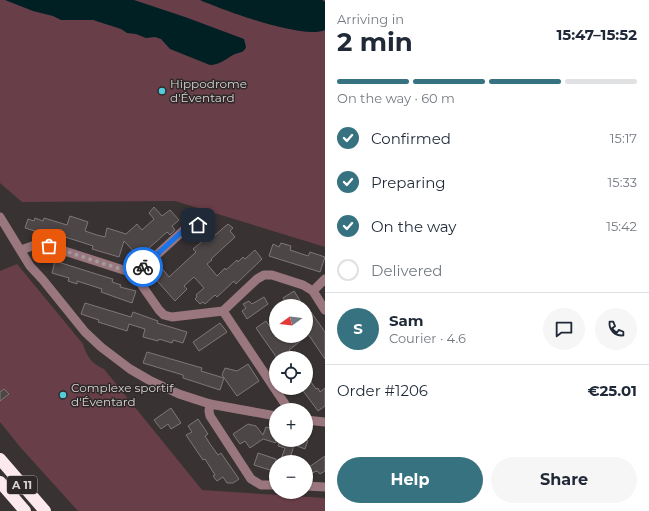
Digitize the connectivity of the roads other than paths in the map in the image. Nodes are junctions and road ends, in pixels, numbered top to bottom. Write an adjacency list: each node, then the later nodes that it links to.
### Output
1 (0, 217): 3 (street)
2 (198, 225): 4 (street)
3 (21, 250): 4 (street); 10 (street)
4 (136, 274): 8 (street)
5 (325, 280): 6 (street)
6 (313, 291): 7 (street); 8 (street)
7 (325, 310)
8 (223, 311): 9 (street)
9 (285, 403)
10 (210, 404): 11 (street); 16 (street)
11 (269, 415)
12 (313, 421): 13 (street)
13 (325, 422)
14 (0, 459): 20 (highway, A 11)
15 (0, 482): 19 (highway, A 11)
16 (269, 485)
17 (313, 486): 18 (street)
18 (325, 487)
19 (24, 511)
20 (45, 511)

